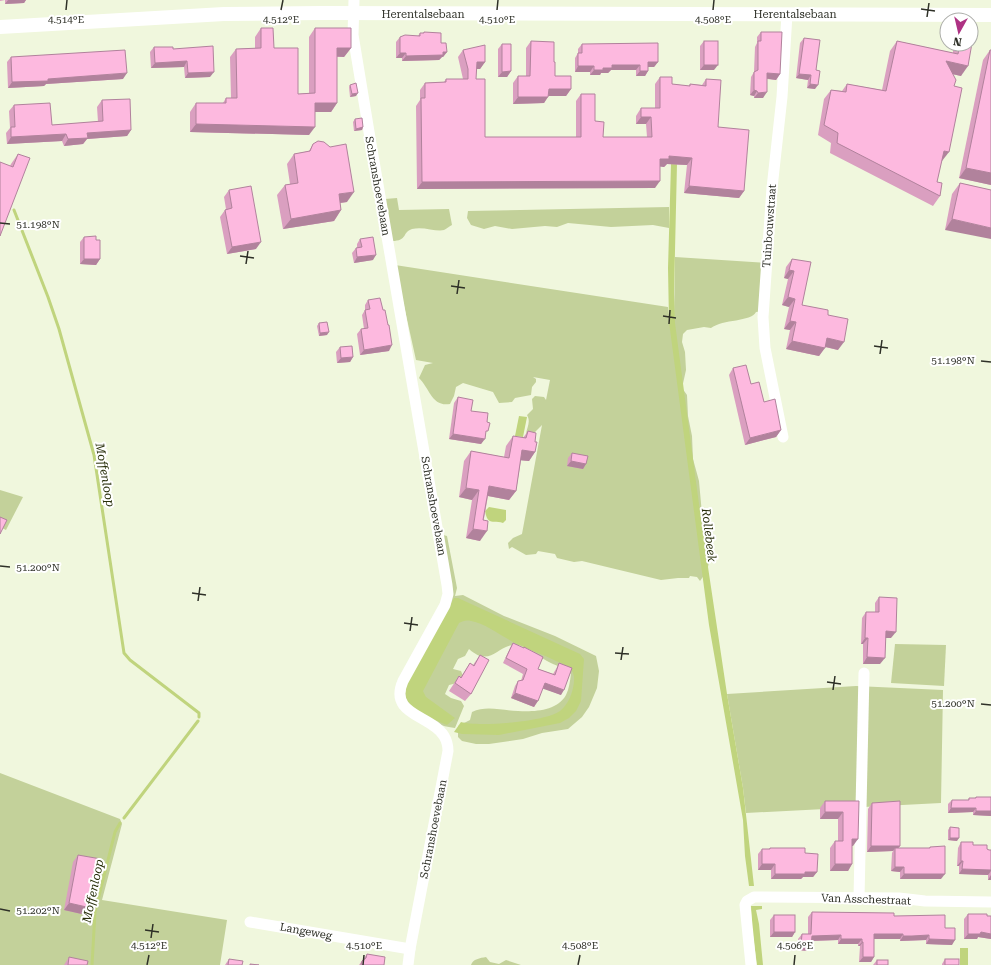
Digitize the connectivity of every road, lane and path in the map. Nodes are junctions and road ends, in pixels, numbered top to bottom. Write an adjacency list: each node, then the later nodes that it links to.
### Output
1 (354, 7): 2 (main road, Herentalsebaan); 4 (main road, Herentalsebaan); 10 (street, Schranshoevebaan)
2 (787, 14): 3 (main road, Herentalsebaan); 5 (street, Tuinbouwstraat)
3 (991, 15)
4 (0, 26)
5 (783, 437)
6 (864, 673): 7 (street)
7 (859, 898): 8 (street, Van Asschestraat); 12 (street, Van Asschestraat)
8 (991, 902)
9 (250, 922): 10 (street, Langeweg)
10 (410, 949): 11 (street, Schranshoevebaan)
11 (408, 965)
12 (751, 965)

